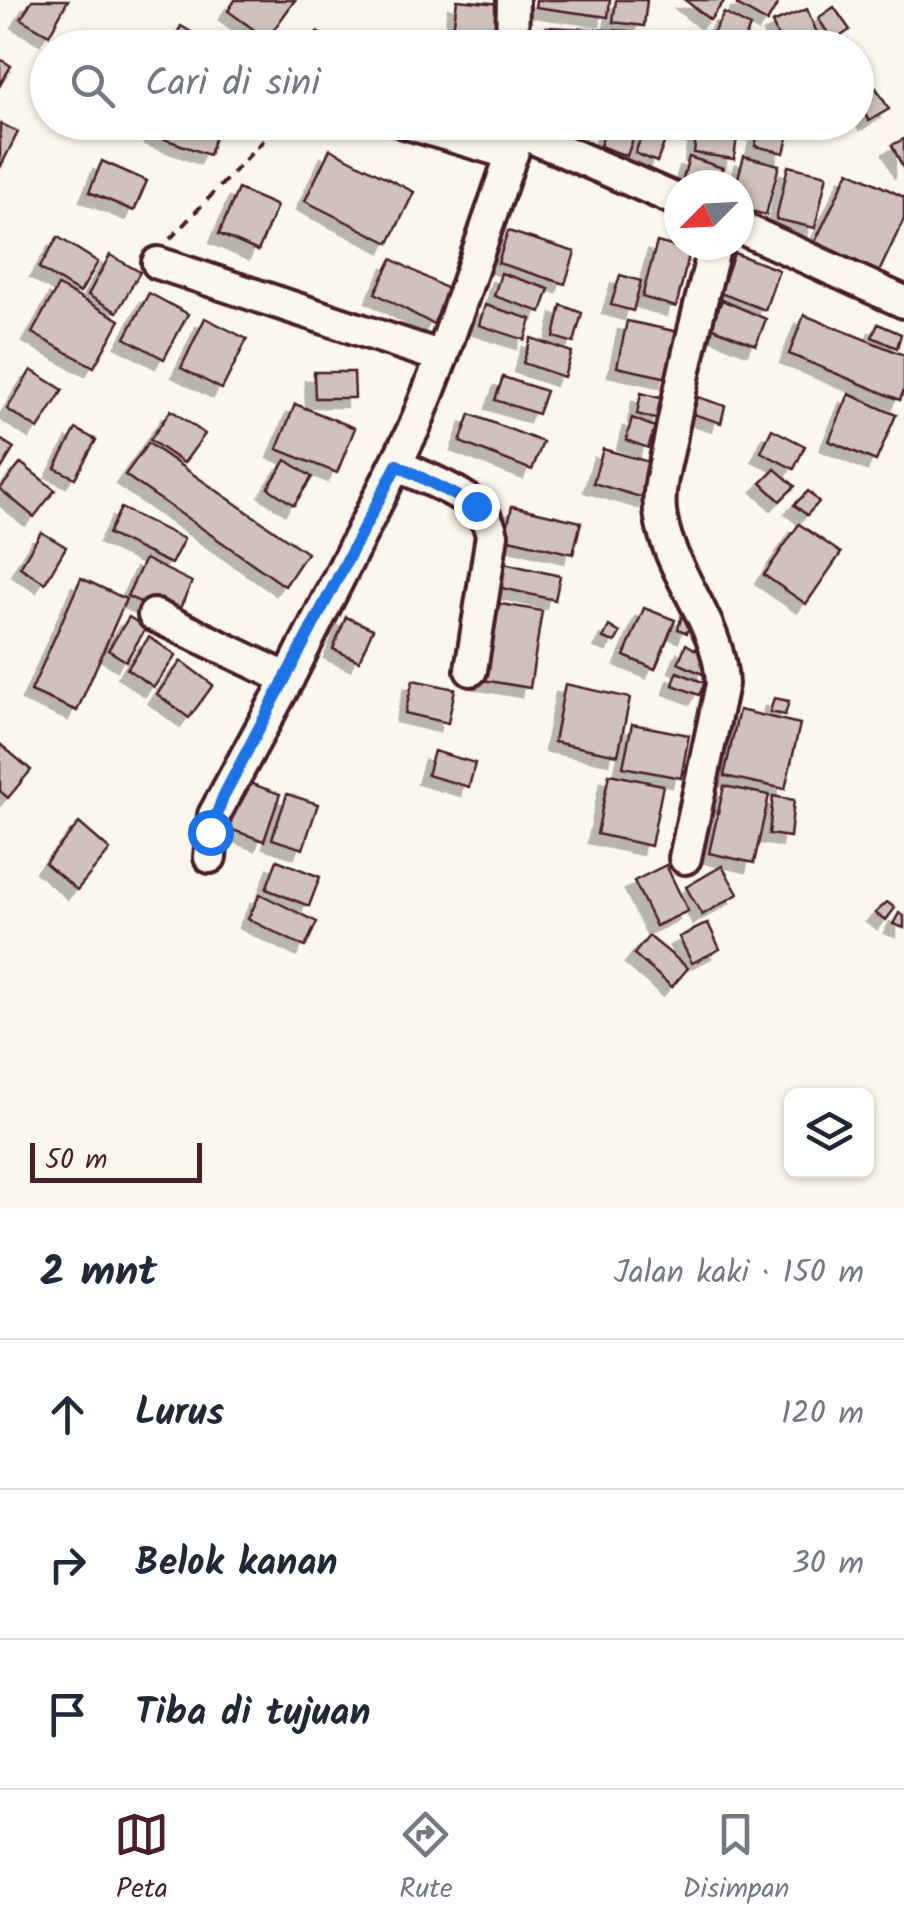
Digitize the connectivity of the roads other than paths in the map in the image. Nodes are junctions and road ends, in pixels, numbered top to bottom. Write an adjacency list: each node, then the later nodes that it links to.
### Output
1 (512, 0): 2 (street)
2 (512, 30)
3 (516, 140): 10 (street)
4 (538, 140): 5 (street)
5 (664, 195)
6 (754, 234): 9 (street)
7 (710, 260): 16 (street)
8 (158, 262): 10 (street)
9 (904, 302)
10 (442, 357): 11 (street)
11 (397, 465): 13 (street); 14 (street)
12 (154, 616): 14 (street)
13 (471, 670)
14 (288, 679): 15 (street)
15 (210, 857)
16 (685, 858)

